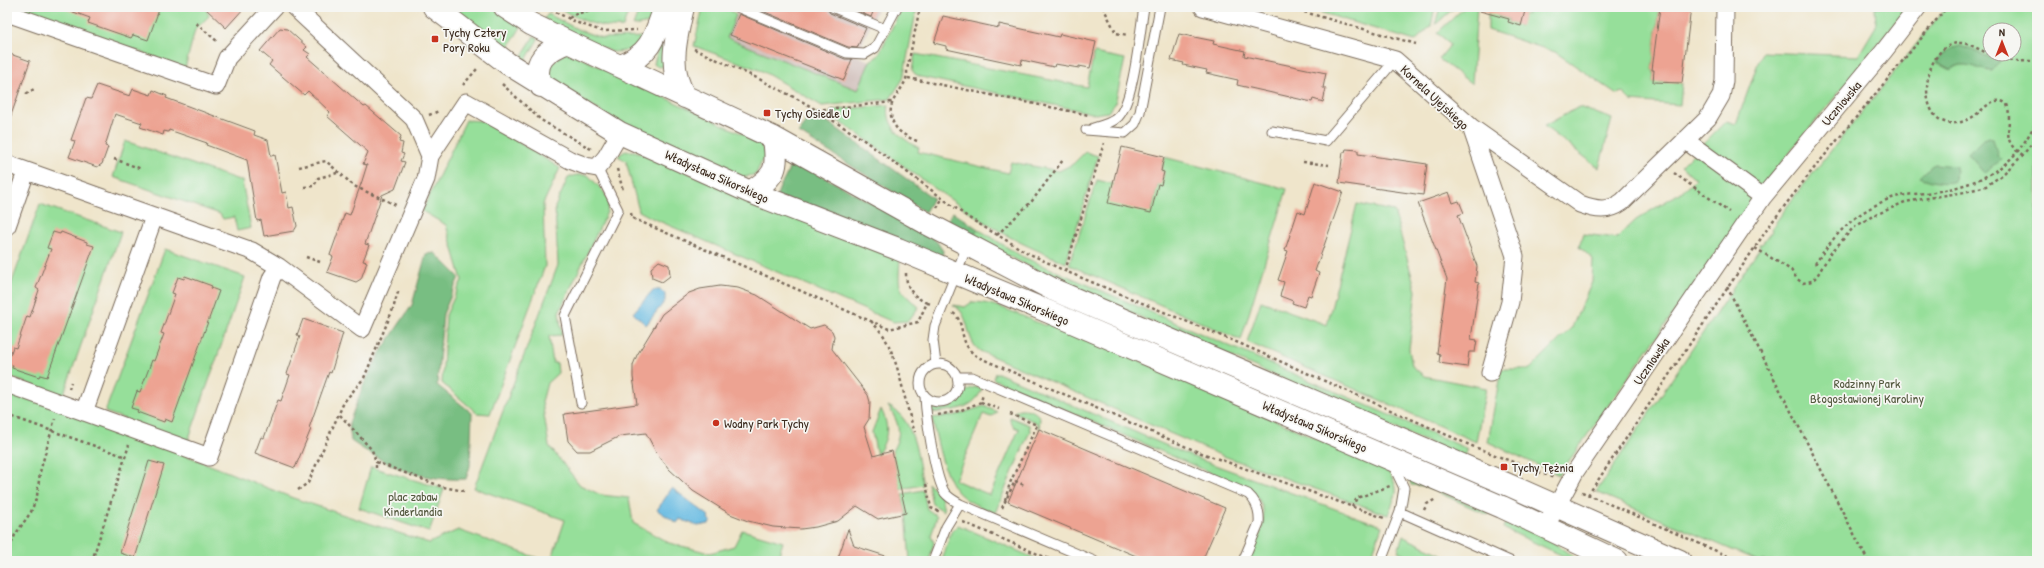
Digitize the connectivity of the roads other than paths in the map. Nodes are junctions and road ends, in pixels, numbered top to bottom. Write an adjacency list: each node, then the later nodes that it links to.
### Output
1 (274, 7): 15 (street)
2 (294, 7): 27 (street)
3 (434, 7): 20 (street, Władysława Sikorskiego)
4 (505, 7): 17 (street, Władysława Sikorskiego)
5 (665, 7): 19 (street)
6 (683, 7): 21 (street)
7 (737, 7): 16 (lane)
8 (832, 7): 16 (lane)
9 (897, 7): 16 (lane)
10 (1144, 7): 11 (lane)
11 (1160, 7)
12 (1203, 7): 18 (street, Kornela Ujejskiego)
13 (1725, 7): 26 (street)
14 (1918, 7): 32 (street, Uczniowska)
15 (7, 12)
16 (885, 29)
17 (568, 42): 19 (street, Władysława Sikorskiego); 20 (street)
18 (1395, 60): 22 (street, Kornela Ujejskiego); 23 (lane)
19 (621, 66): 21 (street, Władysława Sikorskiego)
20 (542, 86): 24 (street, Władysława Sikorskiego)
21 (685, 97): 25 (street, Władysława Sikorskiego)
22 (1471, 127): 26 (street); 39 (street, Kornela Ujejskiego)
23 (1272, 131)
24 (620, 133): 28 (street); 31 (street, Władysława Sikorskiego)
25 (774, 138): 31 (street); 35 (street, Władysława Sikorskiego)
26 (1686, 140): 32 (street)
27 (430, 156): 28 (street); 36 (street)
28 (601, 162): 43 (lane)
29 (7, 164): 30 (street)
30 (26, 172): 33 (street); 34 (street)
31 (750, 192): 37 (street, Władysława Sikorskiego)
32 (1763, 197): 47 (street, Uczniowska)
33 (154, 217): 36 (street); 44 (street)
34 (7, 226)
35 (967, 246): 37 (lane); 47 (street, Władysława Sikorskiego)
36 (278, 267): 44 (street)
37 (957, 274): 38 (lane); 45 (street, Władysława Sikorskiego)
38 (936, 364): 40 (lane); 42 (lane)
39 (1490, 373)
40 (958, 377): 42 (lane); 52 (lane)
41 (7, 384): 44 (street)
42 (926, 397): 46 (lane)
43 (581, 403)
44 (84, 412)
45 (1389, 458): 48 (lane); 49 (street, Władysława Sikorskiego)
46 (960, 504): 50 (lane); 51 (lane)
47 (1556, 507): 49 (street, Uczniowska); 56 (street, Władysława Sikorskiego)
48 (1400, 512): 53 (lane); 54 (lane)
49 (1545, 528): 55 (street, Władysława Sikorskiego)
50 (933, 561)
51 (1094, 561)
52 (1243, 561)
53 (1381, 561)
54 (1510, 561)
55 (1617, 561)
56 (1680, 561)

